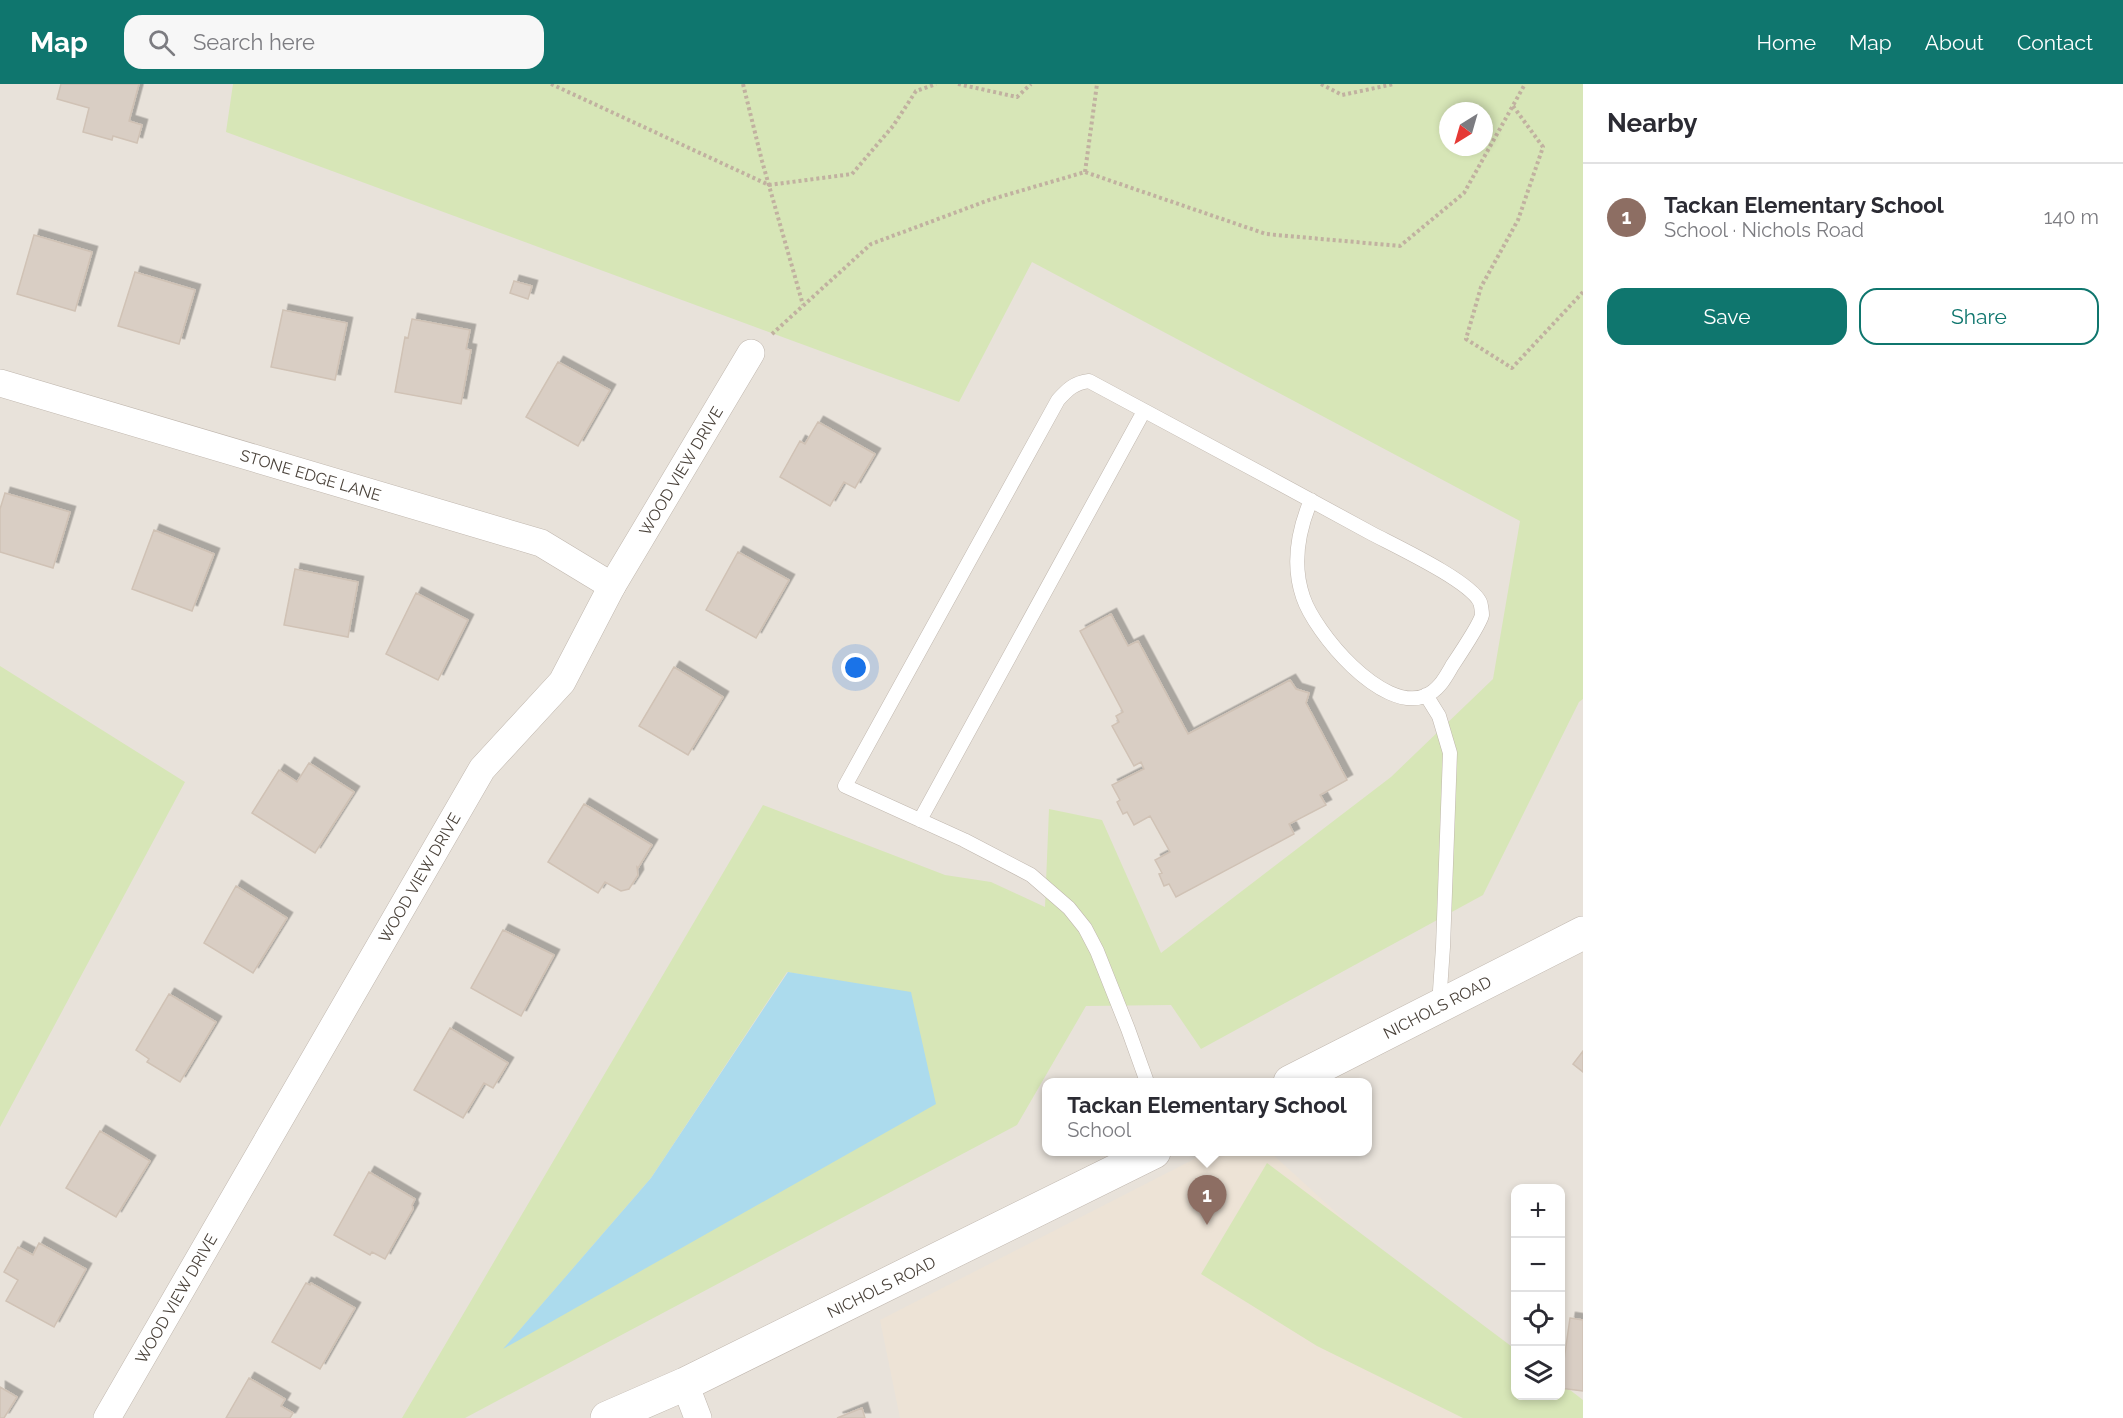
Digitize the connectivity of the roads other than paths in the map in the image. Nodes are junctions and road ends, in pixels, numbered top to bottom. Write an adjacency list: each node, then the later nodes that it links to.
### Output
1 (751, 353): 5 (street, WOOD VIEW DRIVE)
2 (0, 383): 5 (street, STONE EDGE LANE)
3 (1144, 411): 4 (lane); 7 (lane); 7 (lane)
4 (1311, 500): 6 (lane); 6 (lane)
5 (612, 586): 14 (street, WOOD VIEW DRIVE)
6 (1426, 695): 9 (lane)
7 (920, 820): 10 (lane)
8 (1583, 933): 9 (street, NICHOLS ROAD)
9 (1439, 1007): 11 (street, NICHOLS ROAD)
10 (1145, 1078)
11 (1300, 1078)
12 (1146, 1156): 13 (street, NICHOLS ROAD)
13 (685, 1383): 15 (street, NICHOLS ROAD); 16 (street)
14 (107, 1418)
15 (607, 1418)
16 (698, 1418)

